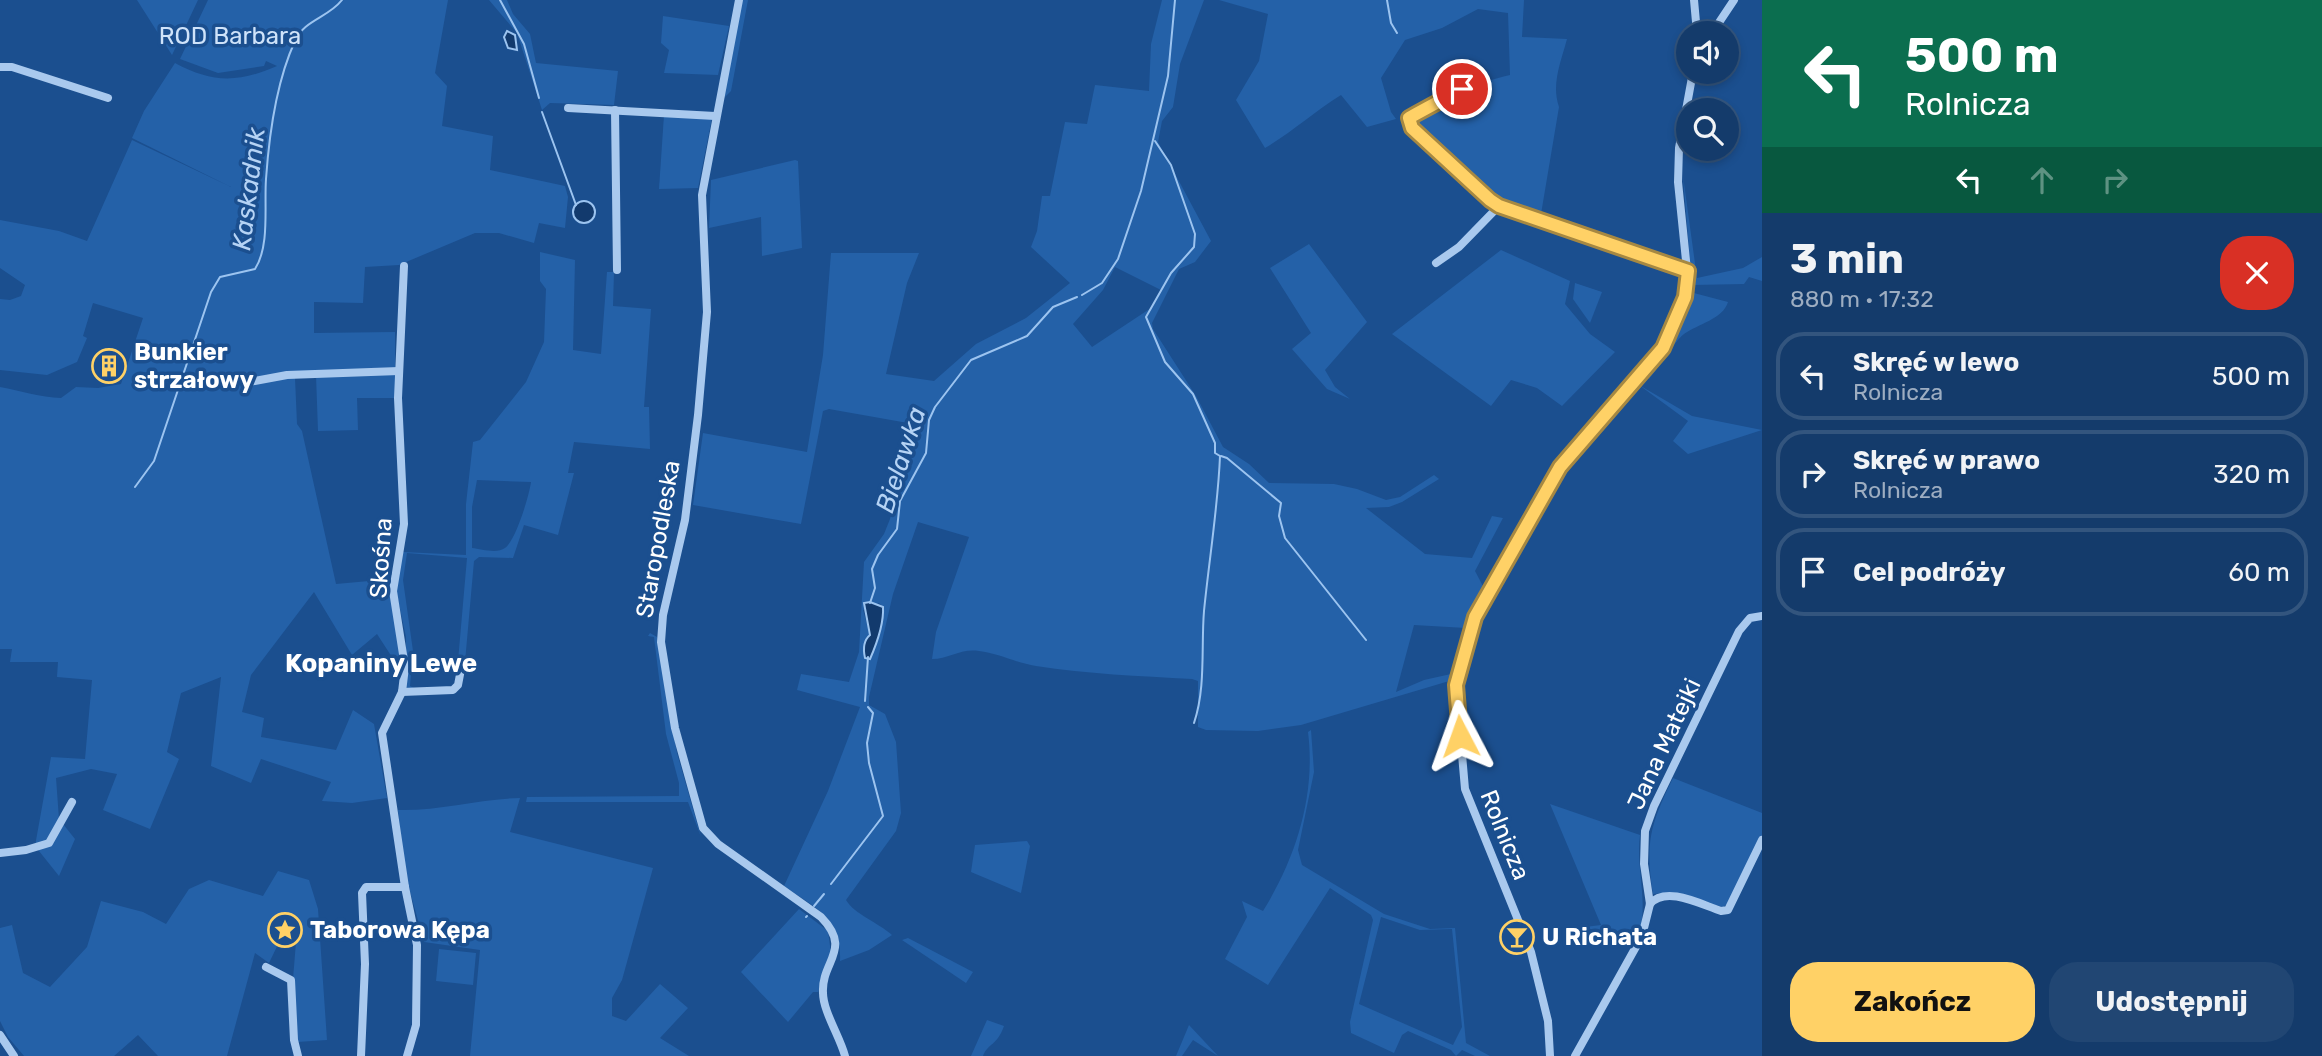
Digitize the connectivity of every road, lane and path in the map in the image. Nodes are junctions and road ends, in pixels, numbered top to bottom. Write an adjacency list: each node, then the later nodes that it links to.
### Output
1 (740, 0): 12 (street, Staropodleska)
2 (1694, 0): 4 (street)
3 (1734, 0): 5 (street)
4 (1696, 21)
5 (1720, 21)
6 (0, 67): 9 (street)
7 (1690, 84): 17 (street, Rolnicza)
8 (1462, 89): 13 (street)
9 (108, 98)
10 (568, 108): 11 (street)
11 (615, 110): 12 (street); 16 (street)
12 (715, 116): 34 (street, Staropodleska)
13 (1499, 206): 14 (street); 17 (street)
14 (1436, 263)
15 (404, 266): 18 (street, Skośna)
16 (617, 270)
17 (1688, 271): 35 (street, Rolnicza)
18 (399, 371): 19 (street); 22 (street, Skośna)
19 (249, 382)
20 (1762, 616): 27 (street, Jana Matejki)
21 (461, 664): 22 (street)
22 (402, 692): 26 (street, Skośna)
23 (72, 802): 25 (street)
24 (1762, 841): 27 (street)
25 (0, 853)
26 (405, 887): 32 (street); 33 (street, Skośna)
27 (1650, 904): 36 (street, Jana Matejki)
28 (266, 967): 31 (street)
29 (0, 1035): 30 (street)
30 (14, 1056)
31 (298, 1056)
32 (362, 1056)
33 (407, 1056)
34 (845, 1056)
35 (1550, 1056)
36 (1575, 1056)

